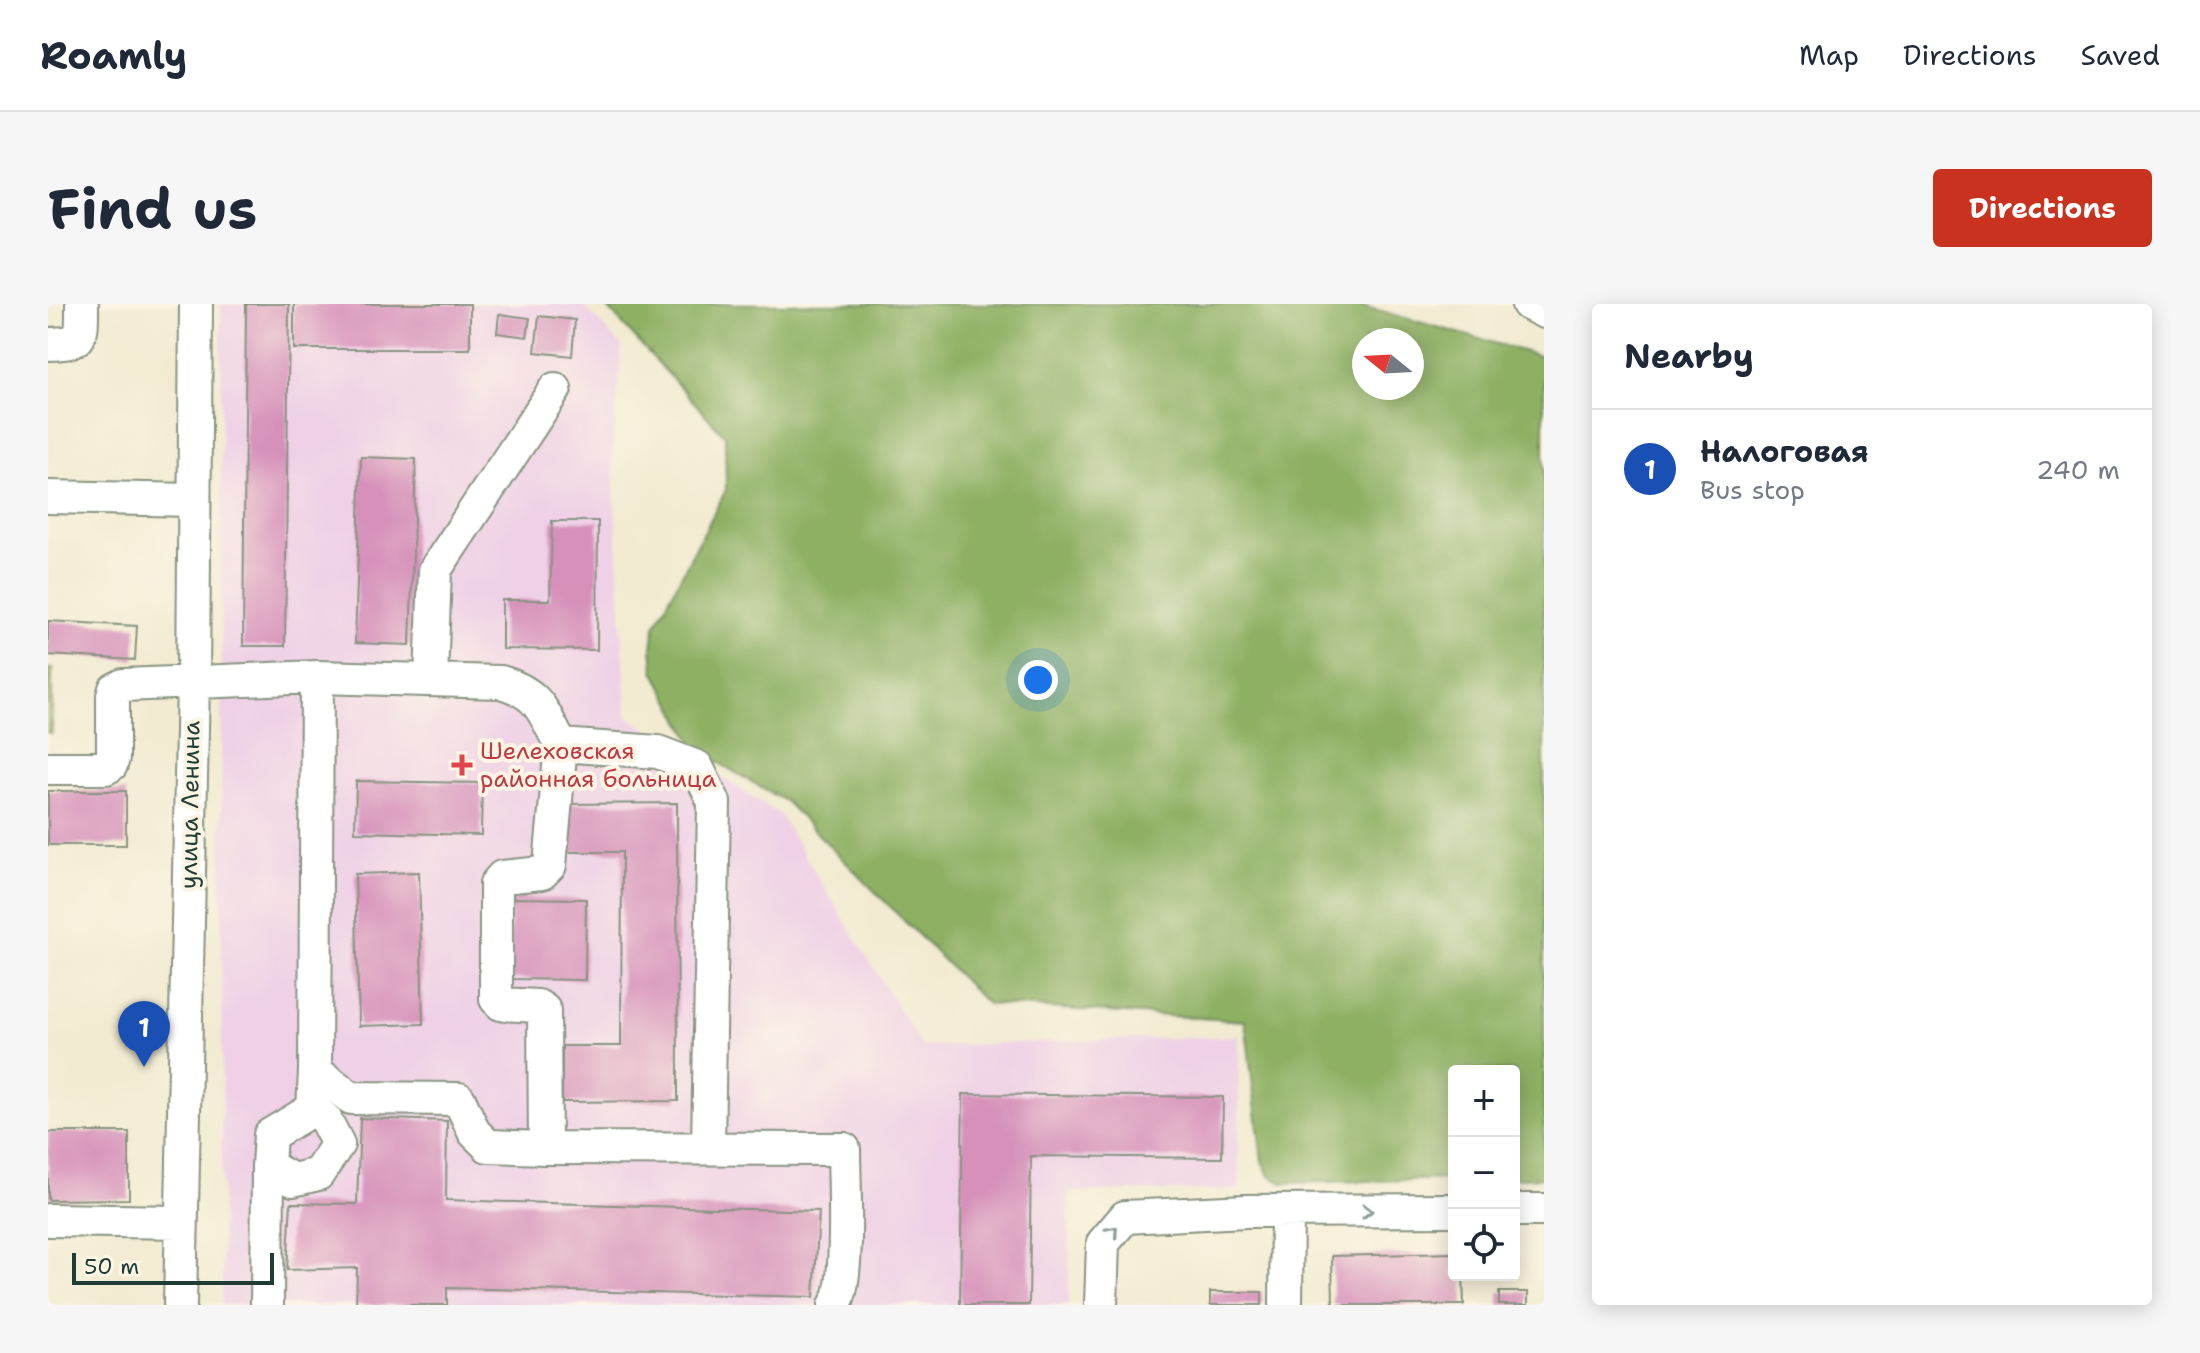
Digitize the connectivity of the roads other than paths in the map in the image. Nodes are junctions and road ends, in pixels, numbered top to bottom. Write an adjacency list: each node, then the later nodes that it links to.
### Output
1 (82, 304): 5 (street)
2 (196, 304): 8 (street, улица Ленина)
3 (1528, 304): 4 (street)
4 (1544, 312)
5 (48, 344)
6 (555, 389): 10 (street)
7 (48, 497): 8 (street)
8 (194, 500): 11 (street, улица Ленина)
9 (317, 677): 10 (street); 11 (street); 14 (street)
10 (431, 680): 12 (street)
11 (193, 682): 13 (street); 24 (street, улица Ленина)
12 (561, 745): 16 (street); 17 (street)
13 (48, 768)
14 (315, 1071): 15 (street); 17 (street)
15 (313, 1109): 18 (street); 18 (street)
16 (708, 1147): 17 (street); 27 (street)
17 (545, 1148)
18 (268, 1166): 26 (street)
19 (1448, 1210): 22 (street, one-way to 19)
20 (1520, 1210): 21 (street)
21 (1544, 1210)
22 (1287, 1211): 28 (street, one-way to 22); 29 (street)
23 (48, 1220): 24 (street)
24 (181, 1222): 25 (street, улица Ленина)
25 (180, 1305)
26 (267, 1305)
27 (835, 1305)
28 (1101, 1305)
29 (1286, 1305)

